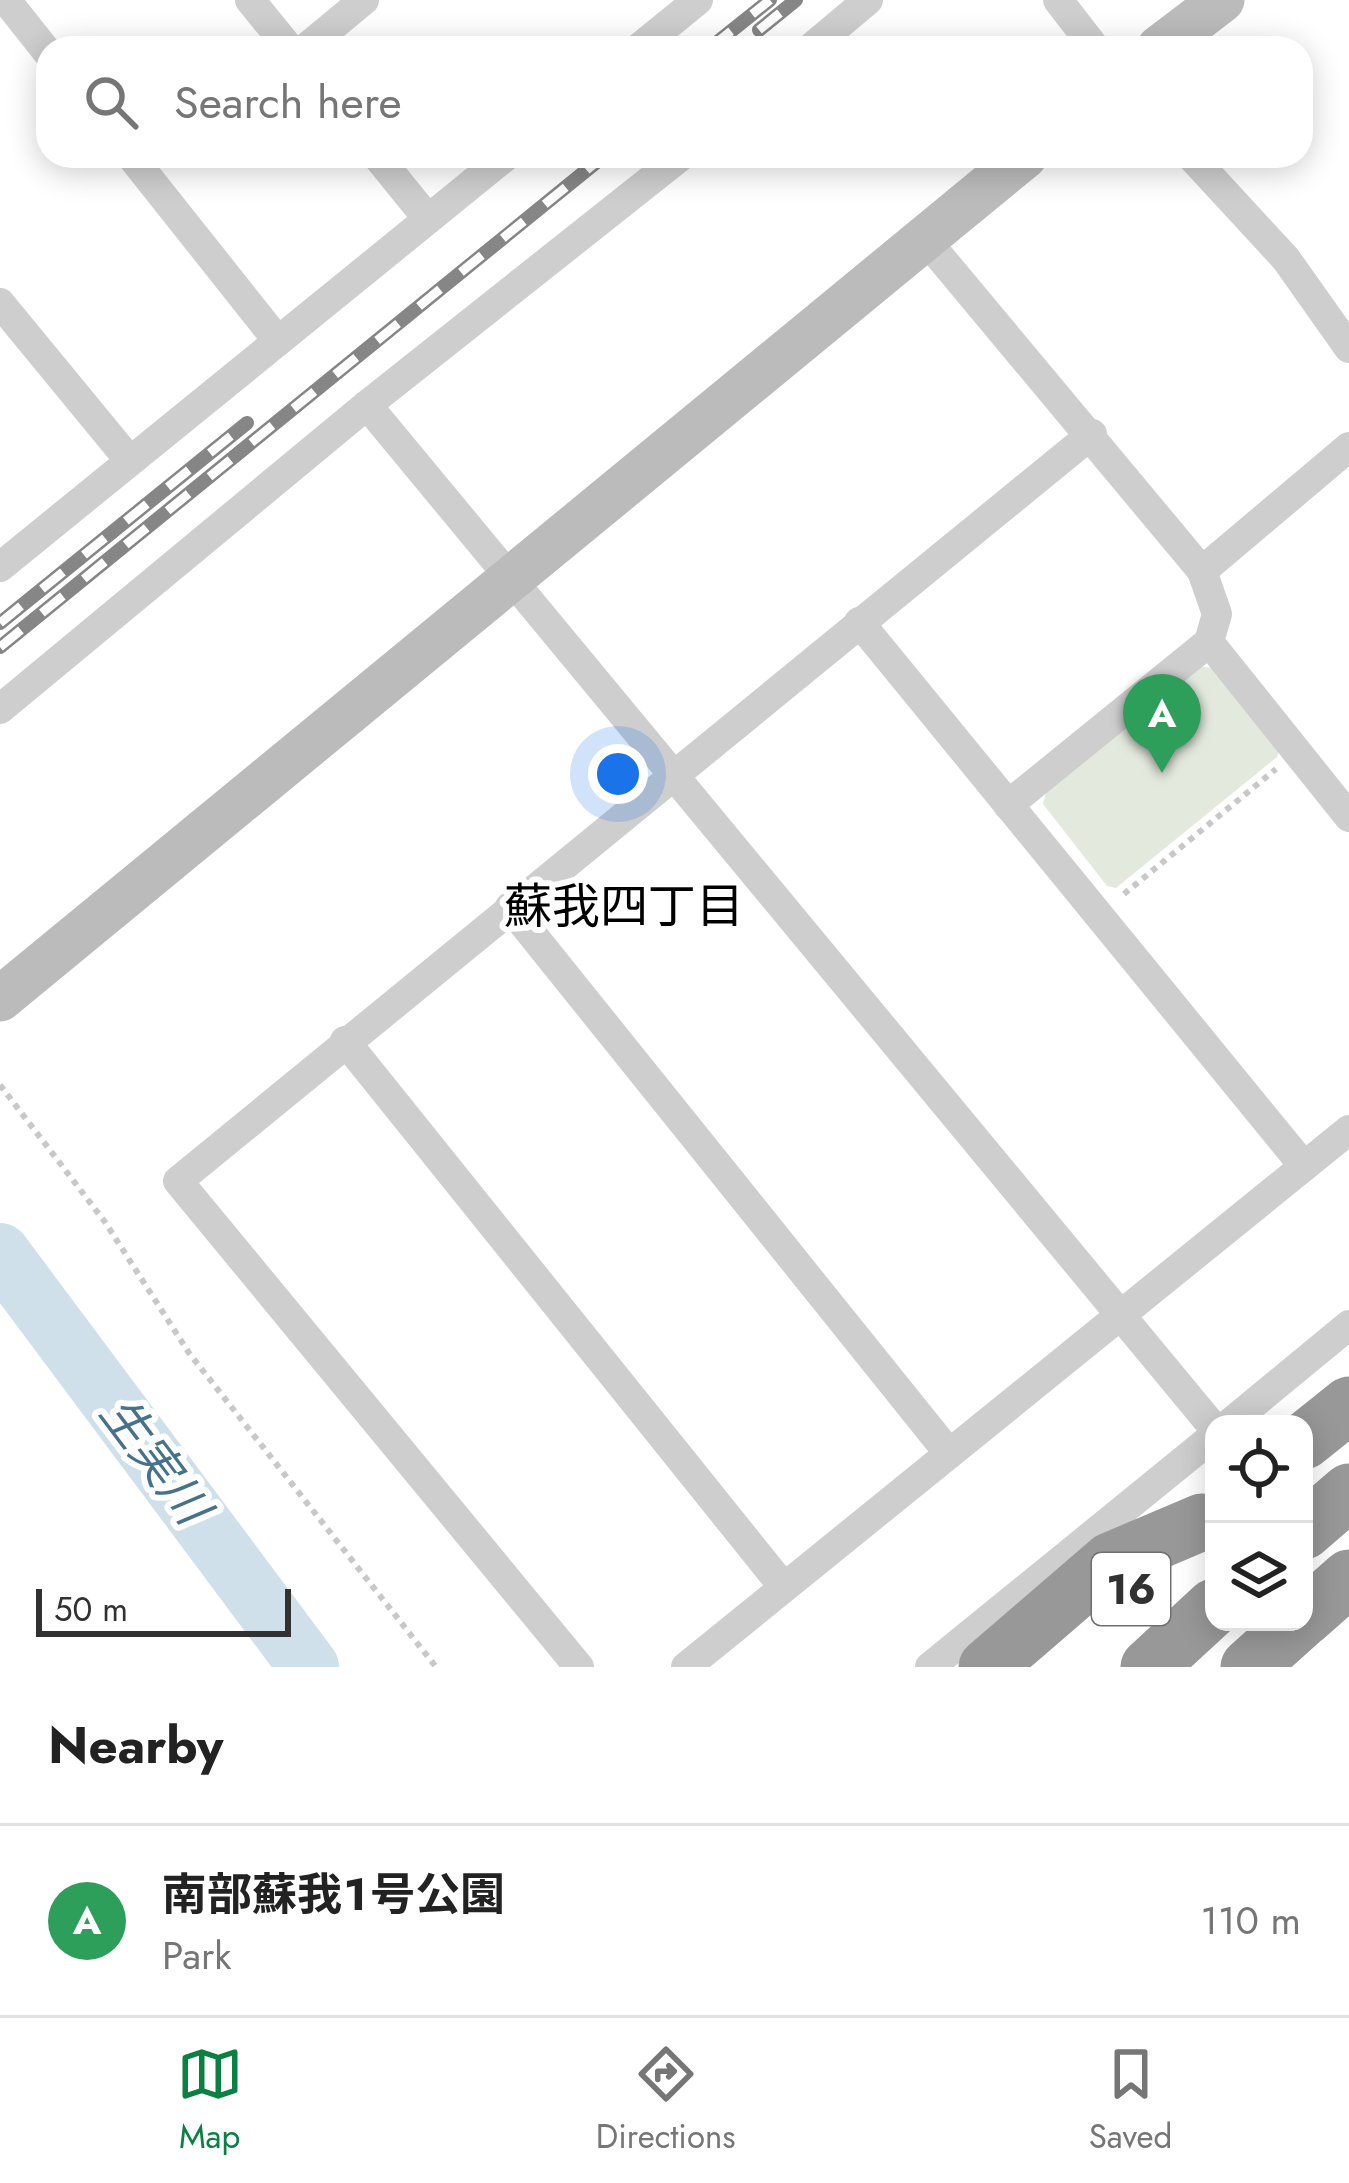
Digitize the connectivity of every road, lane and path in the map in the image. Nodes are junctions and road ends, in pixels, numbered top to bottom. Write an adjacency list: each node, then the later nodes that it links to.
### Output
1 (6, 0): 14 (street)
2 (250, 0): 8 (street)
3 (364, 0): 9 (street)
4 (698, 0): 10 (street)
5 (868, 0): 11 (street)
6 (1058, 0): 12 (street)
7 (1222, 0): 13 (street)
8 (279, 36)
9 (320, 36)
10 (654, 36)
11 (825, 36)
12 (1086, 36)
13 (1175, 36)
14 (36, 38)
15 (140, 168): 24 (street)
16 (387, 168): 21 (street)
17 (491, 168): 21 (street)
18 (666, 168): 26 (street)
19 (1011, 168): 22 (street)
20 (1202, 168): 25 (street)
21 (428, 219): 24 (street)
22 (925, 239): 27 (street); 32 (street)
23 (0, 303): 29 (street)
24 (278, 340): 29 (street)
25 (1347, 345)
26 (367, 405): 32 (street); 35 (street)
27 (1092, 434): 31 (street); 33 (street)
28 (1349, 447): 31 (street)
29 (130, 460): 30 (street)
30 (0, 567)
31 (1202, 571): 34 (street)
32 (513, 581): 37 (street); 42 (street)
33 (859, 622): 37 (street); 38 (street)
34 (1209, 642): 36 (street); 38 (street)
35 (0, 709)
36 (1298, 752): 39 (street); 41 (path)
37 (672, 773): 40 (street); 47 (street)
38 (1008, 805): 41 (street)
39 (1349, 817)
40 (510, 907): 43 (street); 52 (street)
41 (1098, 915): 46 (street)
42 (0, 999)
43 (345, 1041): 58 (street); 63 (street)
44 (0, 1085): 62 (path)
45 (1349, 1130): 46 (street)
46 (1303, 1165): 47 (street)
47 (1121, 1316): 50 (street); 52 (street)
48 (1349, 1325): 49 (street)
49 (1240, 1415)
50 (1205, 1421)
51 (1205, 1439): 65 (street)
52 (948, 1452): 58 (street)
53 (1349, 1492): 56 (highway)
54 (1205, 1519): 66 (highway)
55 (1205, 1521): 67 (highway, 16)
56 (1313, 1523)
57 (1349, 1578): 59 (highway)
58 (782, 1585): 64 (street)
59 (1313, 1610)
60 (1205, 1615): 68 (highway)
61 (1290, 1631): 69 (highway)
62 (436, 1667)
63 (578, 1667)
64 (686, 1667)
65 (931, 1667)
66 (987, 1667)
67 (1048, 1667)
68 (1149, 1667)
69 (1249, 1667)

